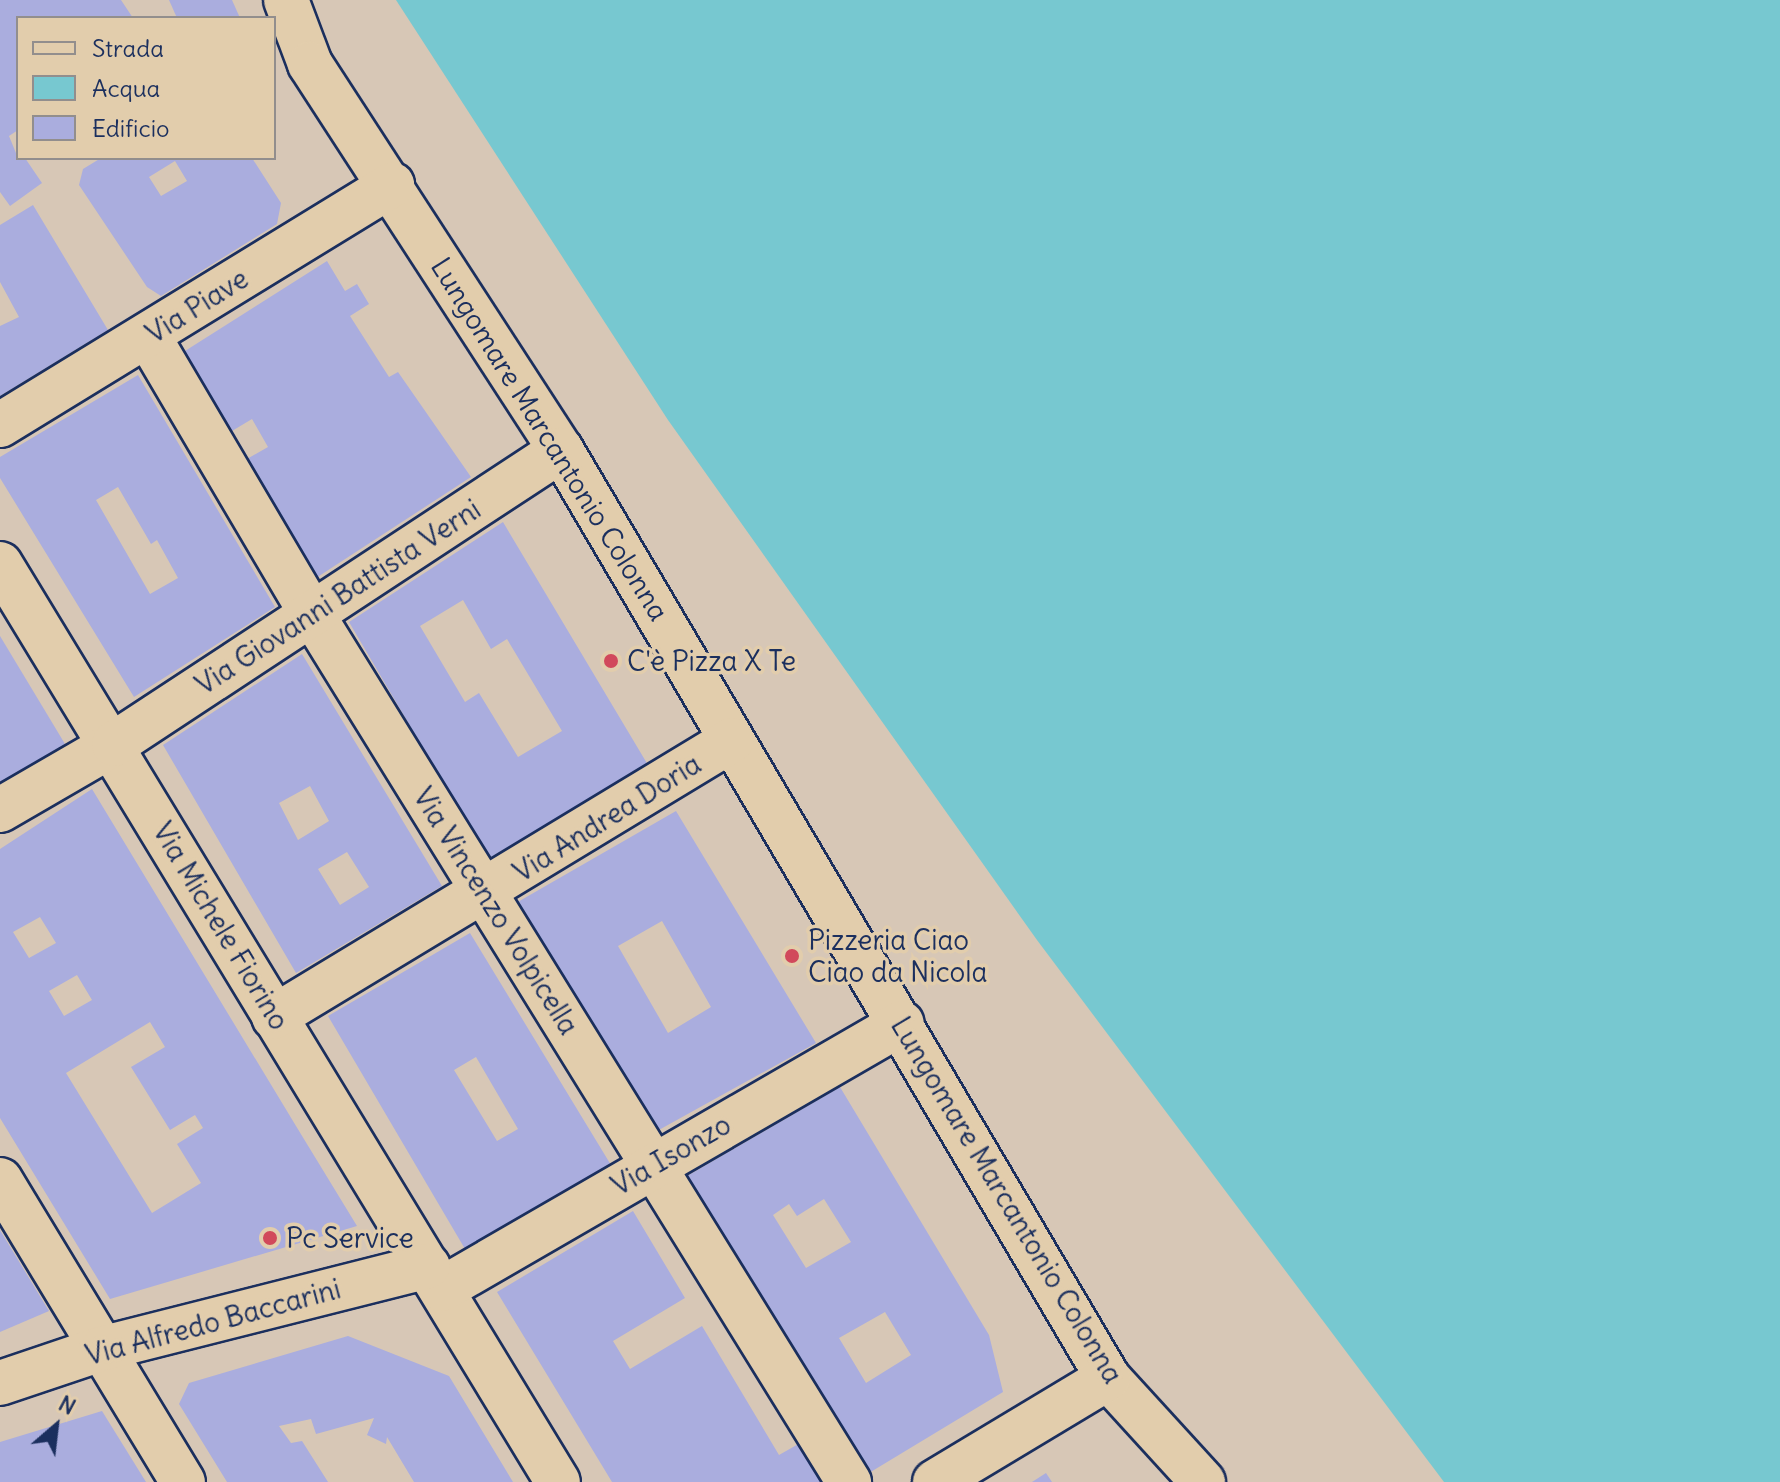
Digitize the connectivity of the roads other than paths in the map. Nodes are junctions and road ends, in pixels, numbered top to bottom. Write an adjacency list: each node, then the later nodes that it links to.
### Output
1 (286, 0): 2 (street, Lungomare Marcantonio Colonna)
2 (392, 185): 3 (street, Via Piave); 5 (street, Lungomare Marcantonio Colonna)
3 (148, 336): 4 (street, Via Piave); 7 (street, Via Vincenzo Volpicella)
4 (0, 425)
5 (561, 450): 7 (street, Via Giovanni Battista Verni); 8 (street, Lungomare Marcantonio Colonna)
6 (0, 564): 9 (street, Via Michele Fiorino)
7 (312, 614): 9 (street, Via Giovanni Battista Verni); 11 (street, Via Vincenzo Volpicella)
8 (732, 740): 11 (street, Via Andrea Doria); 13 (street, Lungomare Marcantonio Colonna)
9 (114, 744): 10 (street, Via Giovanni Battista Verni); 12 (street, Via Michele Fiorino)
10 (0, 810)
11 (484, 893): 12 (street, Via Andrea Doria); 14 (street, Via Vincenzo Volpicella)
12 (274, 1017): 16 (street, Via Michele Fiorino)
13 (902, 1023): 14 (street, Via Isonzo); 18 (street, Lungomare Marcantonio Colonna)
14 (654, 1164): 16 (street, Via Isonzo); 22 (street, Via Vincenzo Volpicella)
15 (0, 1180): 17 (street)
16 (435, 1278): 17 (street, Via Alfredo Baccarini); 21 (street, Via Michele Fiorino)
17 (104, 1348): 19 (street, Via Alfredo Baccarini); 20 (street)
18 (1108, 1378): 23 (street); 24 (street, Lungomare Marcantonio Colonna)
19 (0, 1383)
20 (183, 1482)
21 (558, 1482)
22 (849, 1482)
23 (935, 1482)
24 (1203, 1482)

